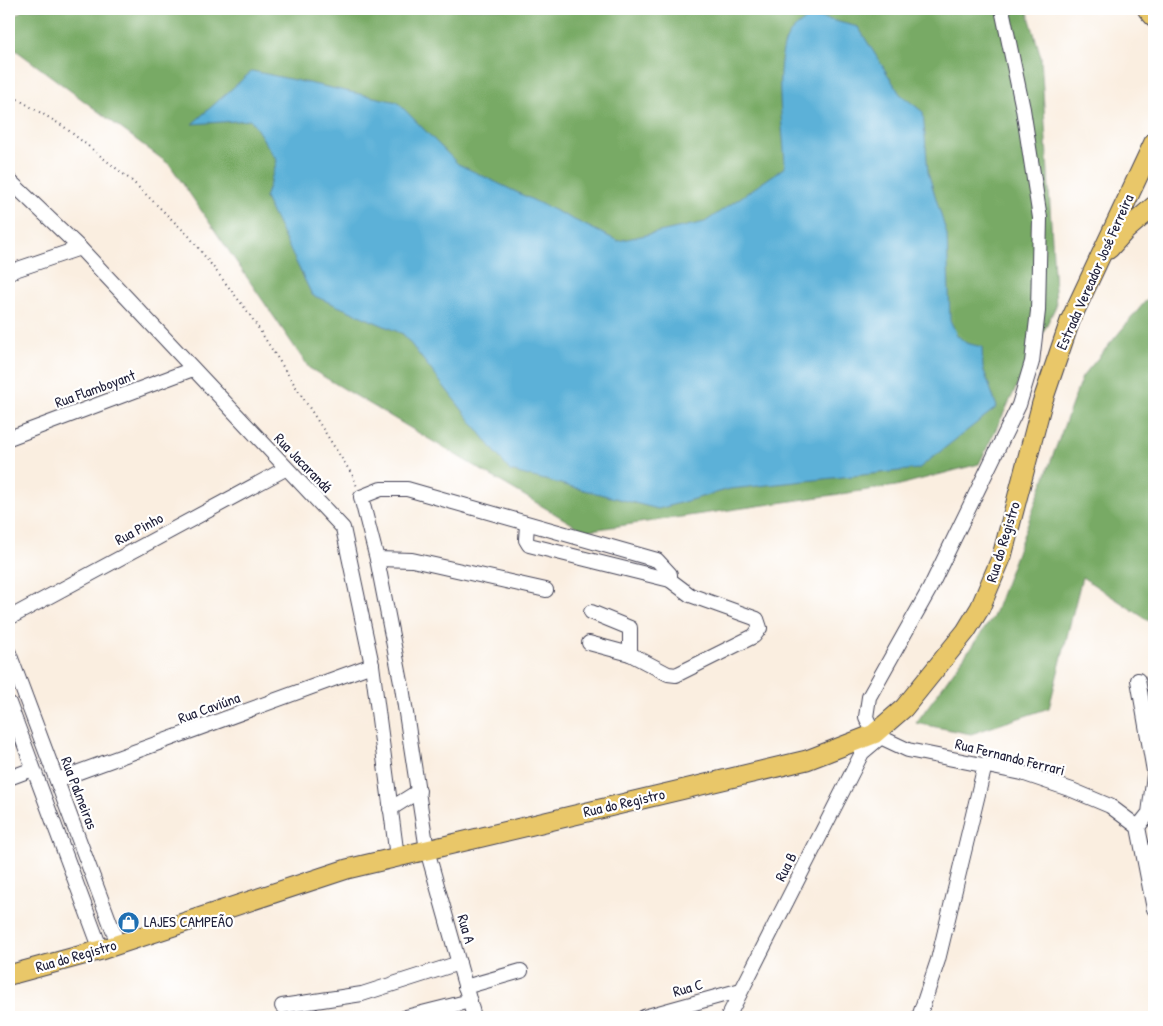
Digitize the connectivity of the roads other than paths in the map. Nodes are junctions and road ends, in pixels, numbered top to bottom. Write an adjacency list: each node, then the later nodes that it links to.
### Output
1 (1002, 9): 24 (street)
2 (1154, 142): 6 (main road, Estrada Vereador José Ferreira)
3 (9, 180): 5 (street, Rua Jacarandá)
4 (1154, 206): 6 (main road)
5 (80, 248): 7 (street); 8 (street, Rua Jacarandá)
6 (1094, 267): 9 (main road, Estrada Vereador José Ferreira)
7 (9, 272)
8 (193, 370): 10 (street, Rua Flamboyant); 11 (street, Rua Jacarandá)
9 (1042, 403): 24 (main road, Rua do Registro)
10 (9, 438)
11 (285, 469): 17 (street, Rua Pinho); 21 (street, Rua Jacarandá)
12 (527, 524): 13 (street, Rua A); 14 (street); 14 (street)
13 (377, 559): 15 (street); 30 (street, Rua A)
14 (670, 580): 20 (street)
15 (546, 590)
16 (591, 612): 20 (street)
17 (9, 618)
18 (589, 643): 20 (street)
19 (9, 653): 29 (street, Rua Palmeiras)
20 (630, 654)
21 (372, 665): 29 (street, Rua Caviúna); 31 (street, Rua Jacarandá)
22 (1138, 680): 27 (street)
23 (9, 704): 26 (street)
24 (878, 735): 25 (street, Rua Fernando Ferrari); 33 (main road, Rua do Registro); 41 (street, Rua B)
25 (986, 765): 32 (street, Rua Fernando Ferrari); 48 (street)
26 (33, 769): 28 (street); 36 (street)
27 (1154, 773): 32 (street)
28 (9, 778)
29 (57, 780): 36 (street, Rua Palmeiras)
30 (418, 791): 31 (street); 33 (street, Rua A)
31 (390, 809): 34 (street, Rua Jacarandá)
32 (1138, 827): 35 (street)
33 (426, 850): 34 (main road, Rua do Registro); 37 (street, Rua A)
34 (397, 857): 36 (main road, Rua do Registro)
35 (1154, 909)
36 (110, 947): 39 (main road, Rua do Registro)
37 (459, 963): 40 (street, Rua A); 43 (street)
38 (521, 970): 40 (street)
39 (9, 975)
40 (465, 986): 42 (street, Rua A)
41 (741, 990): 46 (street, Rua C); 47 (street, Rua B)
42 (470, 1001): 44 (street); 45 (street, Rua A)
43 (282, 1006)
44 (406, 1017)
45 (474, 1017)
46 (644, 1017)
47 (728, 1017)
48 (919, 1017)

